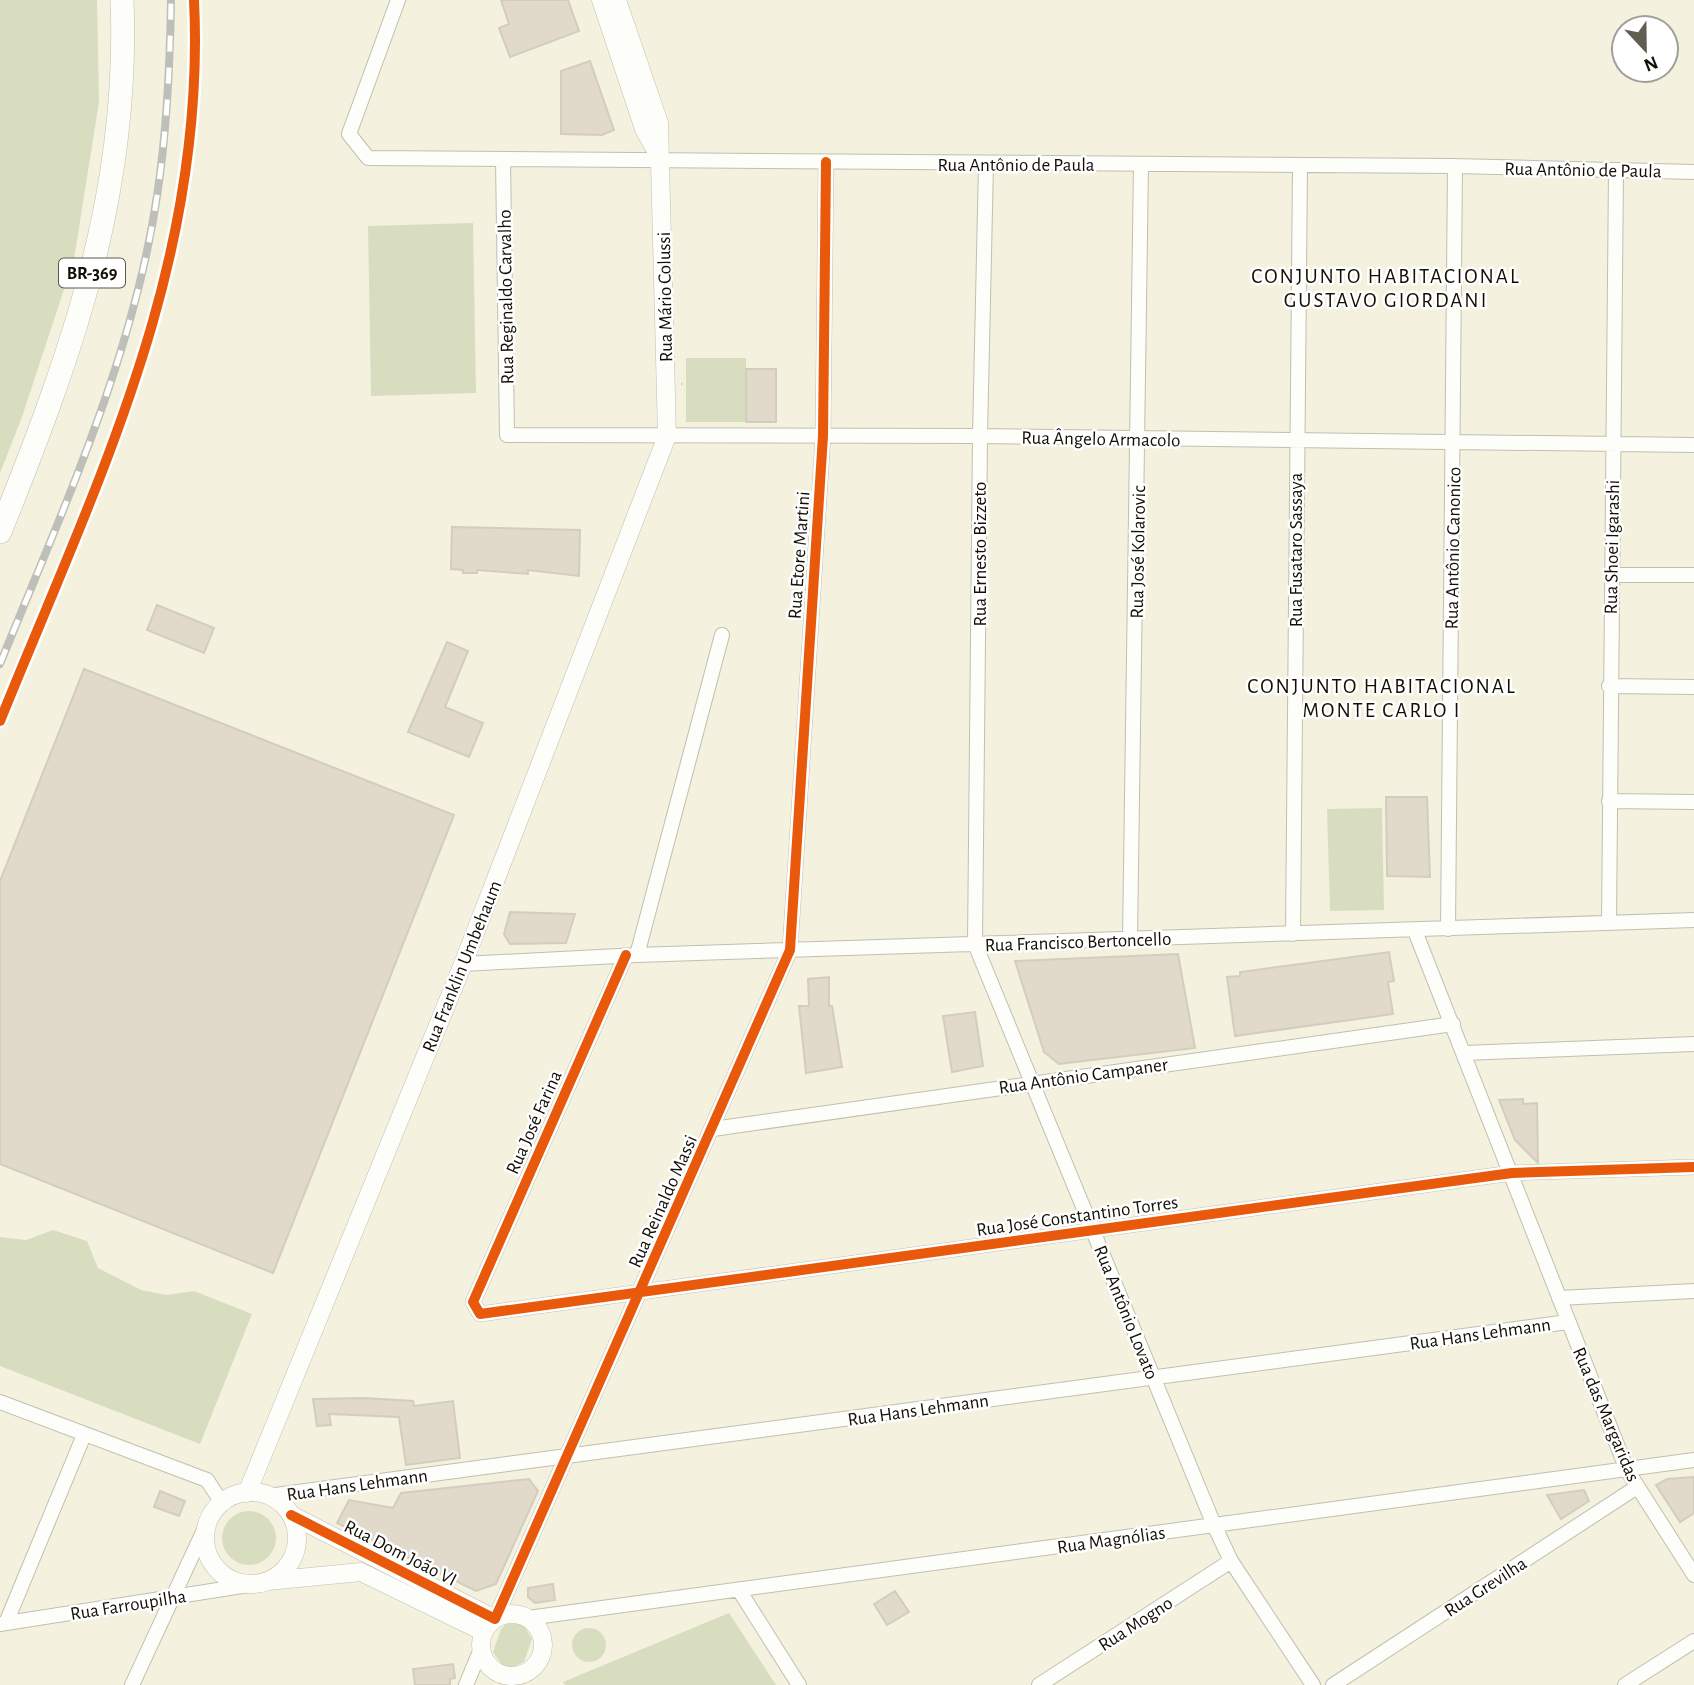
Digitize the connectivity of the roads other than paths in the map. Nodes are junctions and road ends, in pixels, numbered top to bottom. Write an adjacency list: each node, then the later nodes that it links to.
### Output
1 (122, 0): 24 (main road, BR-369)
2 (398, 0): 7 (street, Rua Antônio de Paula)
3 (601, 0): 5 (street)
4 (617, 0): 5 (street)
5 (652, 126): 6 (street, Rua Mário Colussi)
6 (661, 159): 7 (street, Rua Antônio de Paula); 8 (street, Rua Antônio de Paula); 16 (street, Rua Mário Colussi)
7 (503, 160): 15 (street, Rua Reginaldo Carvalho)
8 (826, 162): 9 (street, Rua Antônio de Paula); 17 (street, Rua Etore Martini)
9 (986, 164): 10 (street, Rua Antônio de Paula); 18 (street, Rua Ernesto Bizzeto)
10 (1141, 164): 11 (street, Rua Antônio de Paula); 19 (street, Rua José Kolarovic)
11 (1300, 166): 12 (street, Rua Antônio de Paula); 20 (street, Rua Fusataro Sassaya)
12 (1455, 166): 13 (street, Rua Antônio de Paula); 21 (street, Rua Antônio Canonico)
13 (1616, 171): 14 (street, Rua Antônio de Paula); 22 (street, Rua Shoei Igarashi)
14 (1694, 172)
15 (507, 435): 16 (street, Rua Ângelo Armacolo)
16 (667, 436): 17 (street, Rua Ângelo Armacolo); 41 (street, Rua Franklin Umbehaum)
17 (823, 436): 18 (street, Rua Ângelo Armacolo); 39 (street, Rua Etore Martini)
18 (980, 436): 19 (street, Rua Ângelo Armacolo); 38 (street, Rua Ernesto Bizzeto)
19 (1139, 439): 20 (street, Rua Ângelo Armacolo); 37 (street, Rua José Kolarovic)
20 (1296, 441): 21 (street, Rua Ângelo Armacolo); 36 (street, Rua Fusataro Sassaya)
21 (1454, 443): 22 (street, Rua Ângelo Armacolo); 34 (street, Rua Antônio Canonico)
22 (1612, 445): 23 (street, Rua Ângelo Armacolo); 25 (street, Rua Shoei Igarashi)
23 (1694, 445)
24 (0, 532)
25 (1611, 575): 26 (street); 28 (street, Rua Shoei Igarashi)
26 (1694, 575)
27 (722, 635): 40 (street, Rua José Farina)
28 (1609, 686): 29 (street); 30 (street, Rua Shoei Igarashi)
29 (1694, 687)
30 (1609, 801): 31 (street); 33 (street, Rua Shoei Igarashi)
31 (1694, 802)
32 (1694, 920): 33 (street, Rua Francisco Bertoncello)
33 (1609, 923): 34 (street, Rua Francisco Bertoncello)
34 (1448, 929): 35 (street, Rua Francisco Bertoncello)
35 (1415, 931): 36 (street, Rua Francisco Bertoncello); 42 (street, Rua das Margaridas)
36 (1293, 934): 37 (street, Rua Francisco Bertoncello)
37 (1130, 939): 38 (street, Rua Francisco Bertoncello)
38 (975, 944): 39 (street, Rua Francisco Bertoncello); 45 (street, Rua Antônio Lovato)
39 (790, 950): 40 (street, Rua Francisco Bertoncello); 46 (street, Rua Reinaldo Massi)
40 (631, 955): 41 (street, Rua Francisco Bertoncello); 53 (street, Rua José Farina)
41 (463, 964): 62 (street, Rua Franklin Umbehaum)
42 (1453, 1024): 44 (street, Rua das Margaridas); 45 (street, Rua Antônio Campaner)
43 (1694, 1044): 44 (street)
44 (1465, 1053): 48 (street, Rua das Margaridas)
45 (1033, 1082): 46 (street, Rua Antônio Campaner); 49 (street, Rua Antônio Lovato)
46 (713, 1129): 50 (street, Rua Reinaldo Massi)
47 (1694, 1167): 48 (street, Rua José Constantino Torres)
48 (1512, 1173): 49 (street, Rua José Constantino Torres); 52 (street, Rua das Margaridas)
49 (1095, 1230): 50 (street, Rua José Constantino Torres); 55 (street, Rua Antônio Lovato)
50 (642, 1291): 53 (street, Rua José Constantino Torres); 58 (street, Rua Reinaldo Massi)
51 (1694, 1292): 52 (street, Rua Hans Lehmann)
52 (1559, 1298): 54 (street, Rua das Margaridas)
53 (473, 1302)
54 (1569, 1321): 55 (street, Rua Hans Lehmann); 60 (street, Rua das Margaridas)
55 (1154, 1377): 58 (street, Rua Hans Lehmann); 67 (street, Rua Antônio Lovato)
56 (0, 1402): 57 (street)
57 (84, 1434): 64 (street); 74 (street)
58 (567, 1456): 63 (street, Rua Hans Lehmann); 75 (street, Rua Reinaldo Massi)
59 (1694, 1460): 60 (street, Rua Magnólias)
60 (1627, 1470): 61 (street, Rua das Margaridas); 67 (street, Rua Magnólias)
61 (1637, 1487): 69 (street, Rua das Margaridas); 84 (street, Rua Grevilha)
62 (247, 1493): 63 (street); 64 (street)
63 (268, 1496): 65 (street)
64 (222, 1503): 66 (street)
65 (291, 1515): 70 (street); 75 (street, Rua Dom João VI)
66 (210, 1517): 70 (street); 72 (street)
67 (1214, 1525): 68 (street, Rua Antônio Lovato); 71 (street, Rua Magnólias)
68 (1231, 1561): 82 (street, Rua Mogno); 83 (street, Rua Antônio Lovato)
69 (1694, 1575)
70 (260, 1583): 72 (street, Rua Farroupilha); 75 (street, Rua Dom João VI)
71 (739, 1590): 73 (street, Rua Magnólias); 81 (street)
72 (172, 1597): 74 (street, Rua Farroupilha); 79 (street)
73 (528, 1618): 75 (street); 77 (street)
74 (3, 1624)
75 (487, 1633): 78 (street); 80 (street, Rua Reinaldo Massi)
76 (1694, 1641): 85 (street)
77 (531, 1678): 78 (street)
78 (511, 1680)
79 (132, 1685)
80 (466, 1685)
81 (799, 1685)
82 (1039, 1685)
83 (1313, 1685)
84 (1333, 1685)
85 (1625, 1685)

